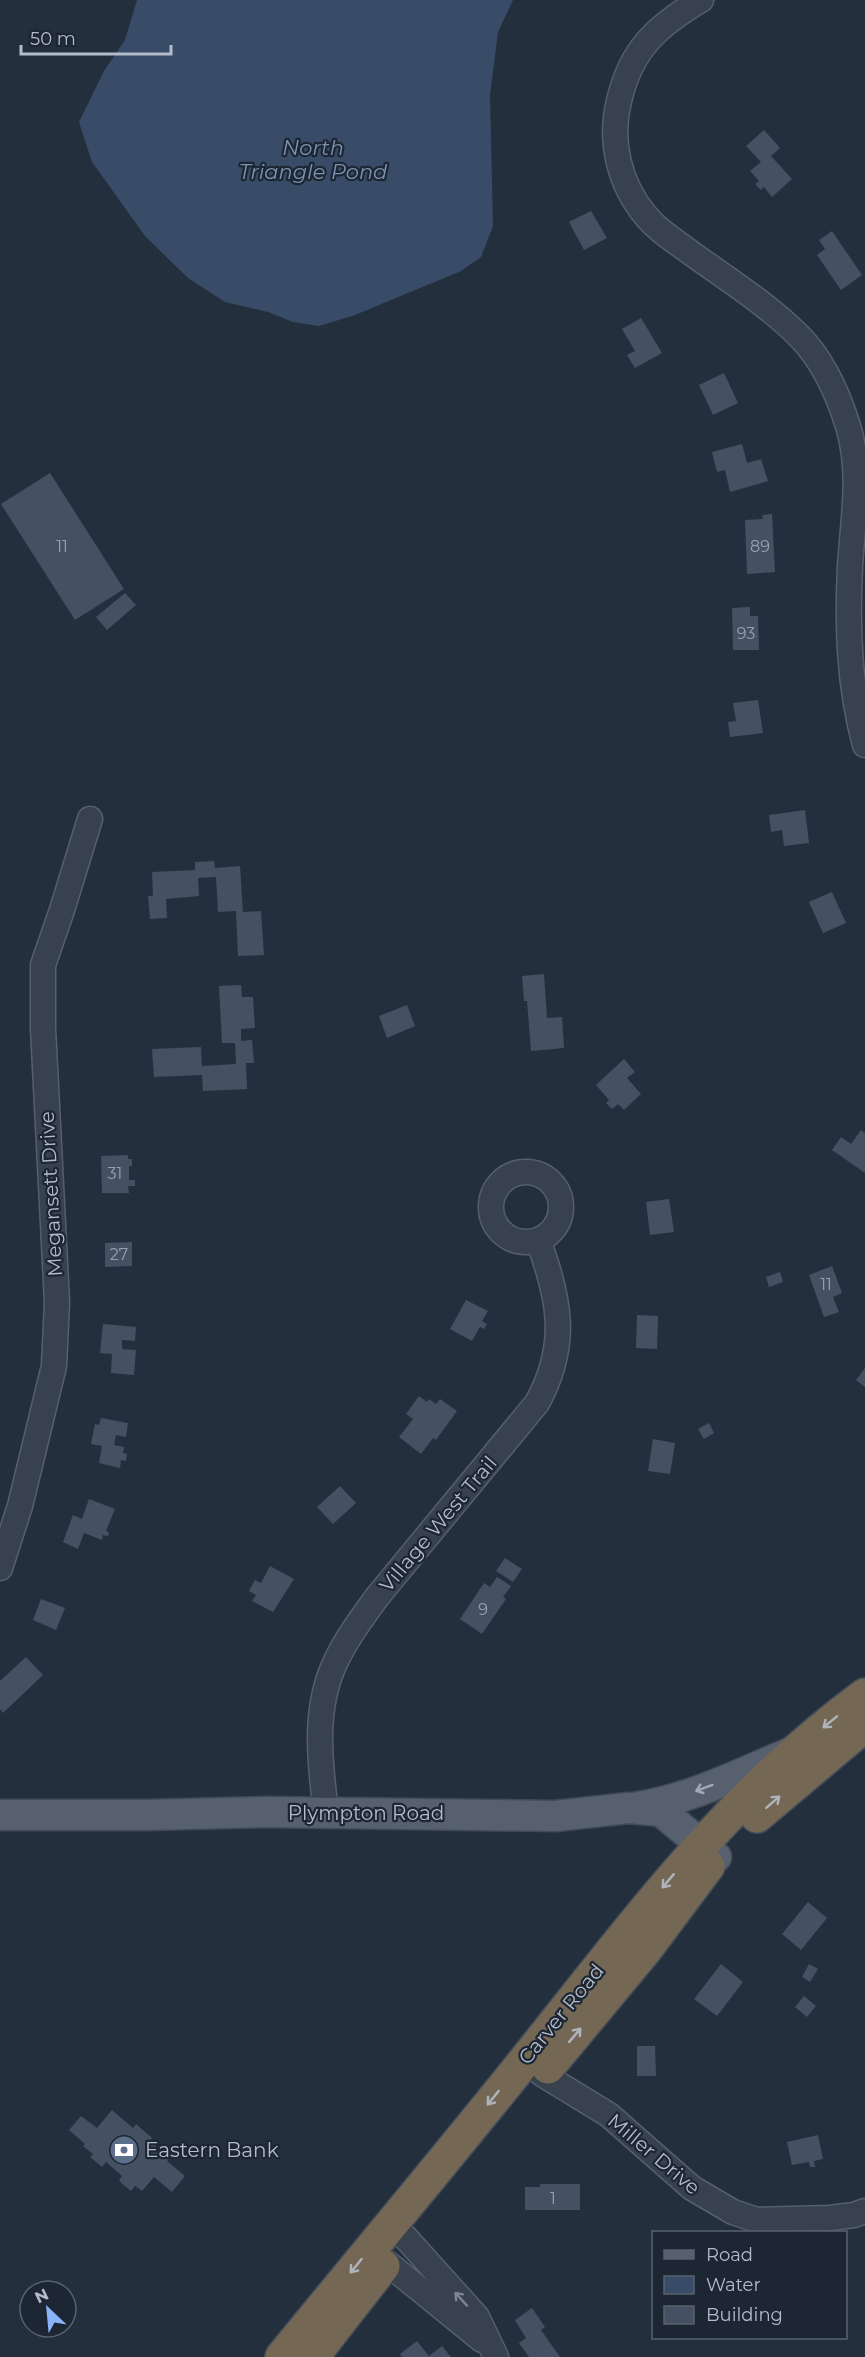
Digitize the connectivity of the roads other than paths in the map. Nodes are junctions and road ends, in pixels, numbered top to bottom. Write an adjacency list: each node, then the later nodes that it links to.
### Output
1 (701, 0): 2 (street)
2 (865, 745)
3 (90, 819): 5 (street, Megansett Drive)
4 (538, 1240): 10 (street, Village West Trail)
5 (0, 1568)
6 (865, 1695): 8 (highway, Carver Road, one-way to 8)
7 (865, 1725): 12 (highway, Carver Road, one-way to 7)
8 (797, 1750): 9 (main road, one-way to 9); 12 (highway, Carver Road)
9 (629, 1808): 10 (main road, Plympton Road); 12 (main road, Plympton Road)
10 (326, 1813): 11 (main road, Plympton Road)
11 (0, 1815)
12 (708, 1851): 13 (highway, Carver Road)
13 (534, 2067): 14 (street, Miller Drive); 15 (highway, Carver Road); 17 (highway, Carver Road, one-way to 17)
14 (865, 2211)
15 (396, 2250): 16 (street); 18 (highway, Carver Road)
16 (494, 2352)
17 (282, 2357)
18 (312, 2357)

